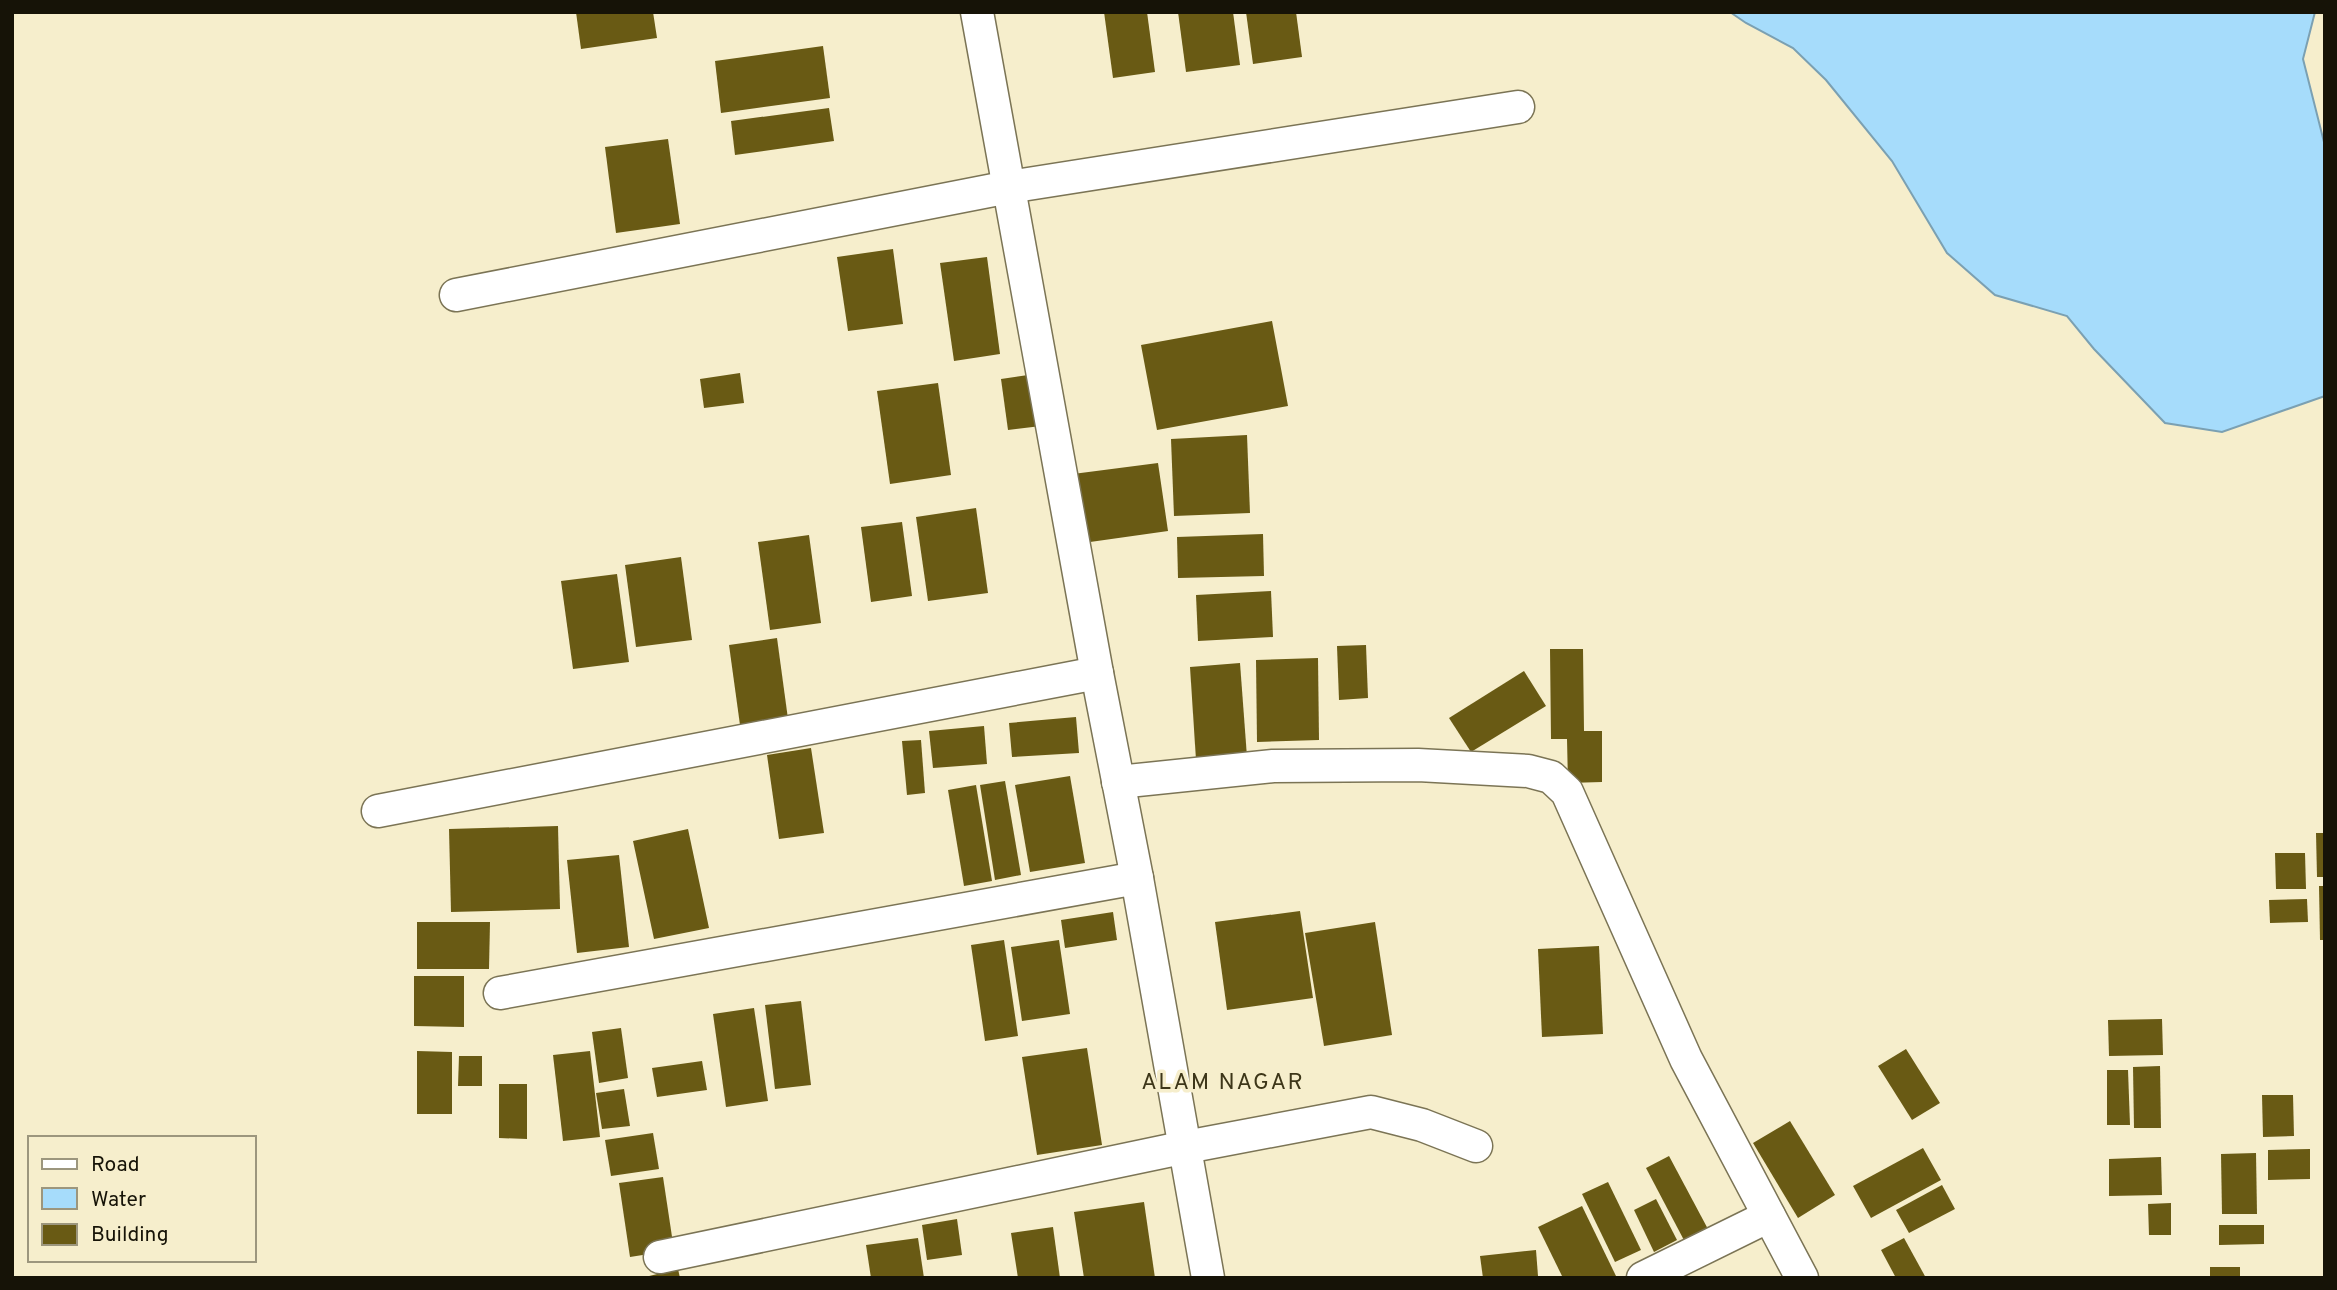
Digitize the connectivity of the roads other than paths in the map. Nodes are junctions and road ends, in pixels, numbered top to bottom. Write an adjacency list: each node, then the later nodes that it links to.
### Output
1 (977, 12): 3 (street)
2 (1518, 107): 3 (street)
3 (1009, 187): 4 (street); 5 (street)
4 (456, 295)
5 (1097, 673): 6 (street); 7 (street)
6 (1118, 782): 8 (street); 12 (street)
7 (377, 811)
8 (1137, 878): 9 (street); 11 (street)
9 (500, 993)
10 (1476, 1146): 11 (street)
11 (1186, 1147): 13 (street); 14 (street)
12 (1769, 1216): 15 (street); 16 (street)
13 (660, 1257)
14 (1208, 1278)
15 (1643, 1278)
16 (1802, 1278)

